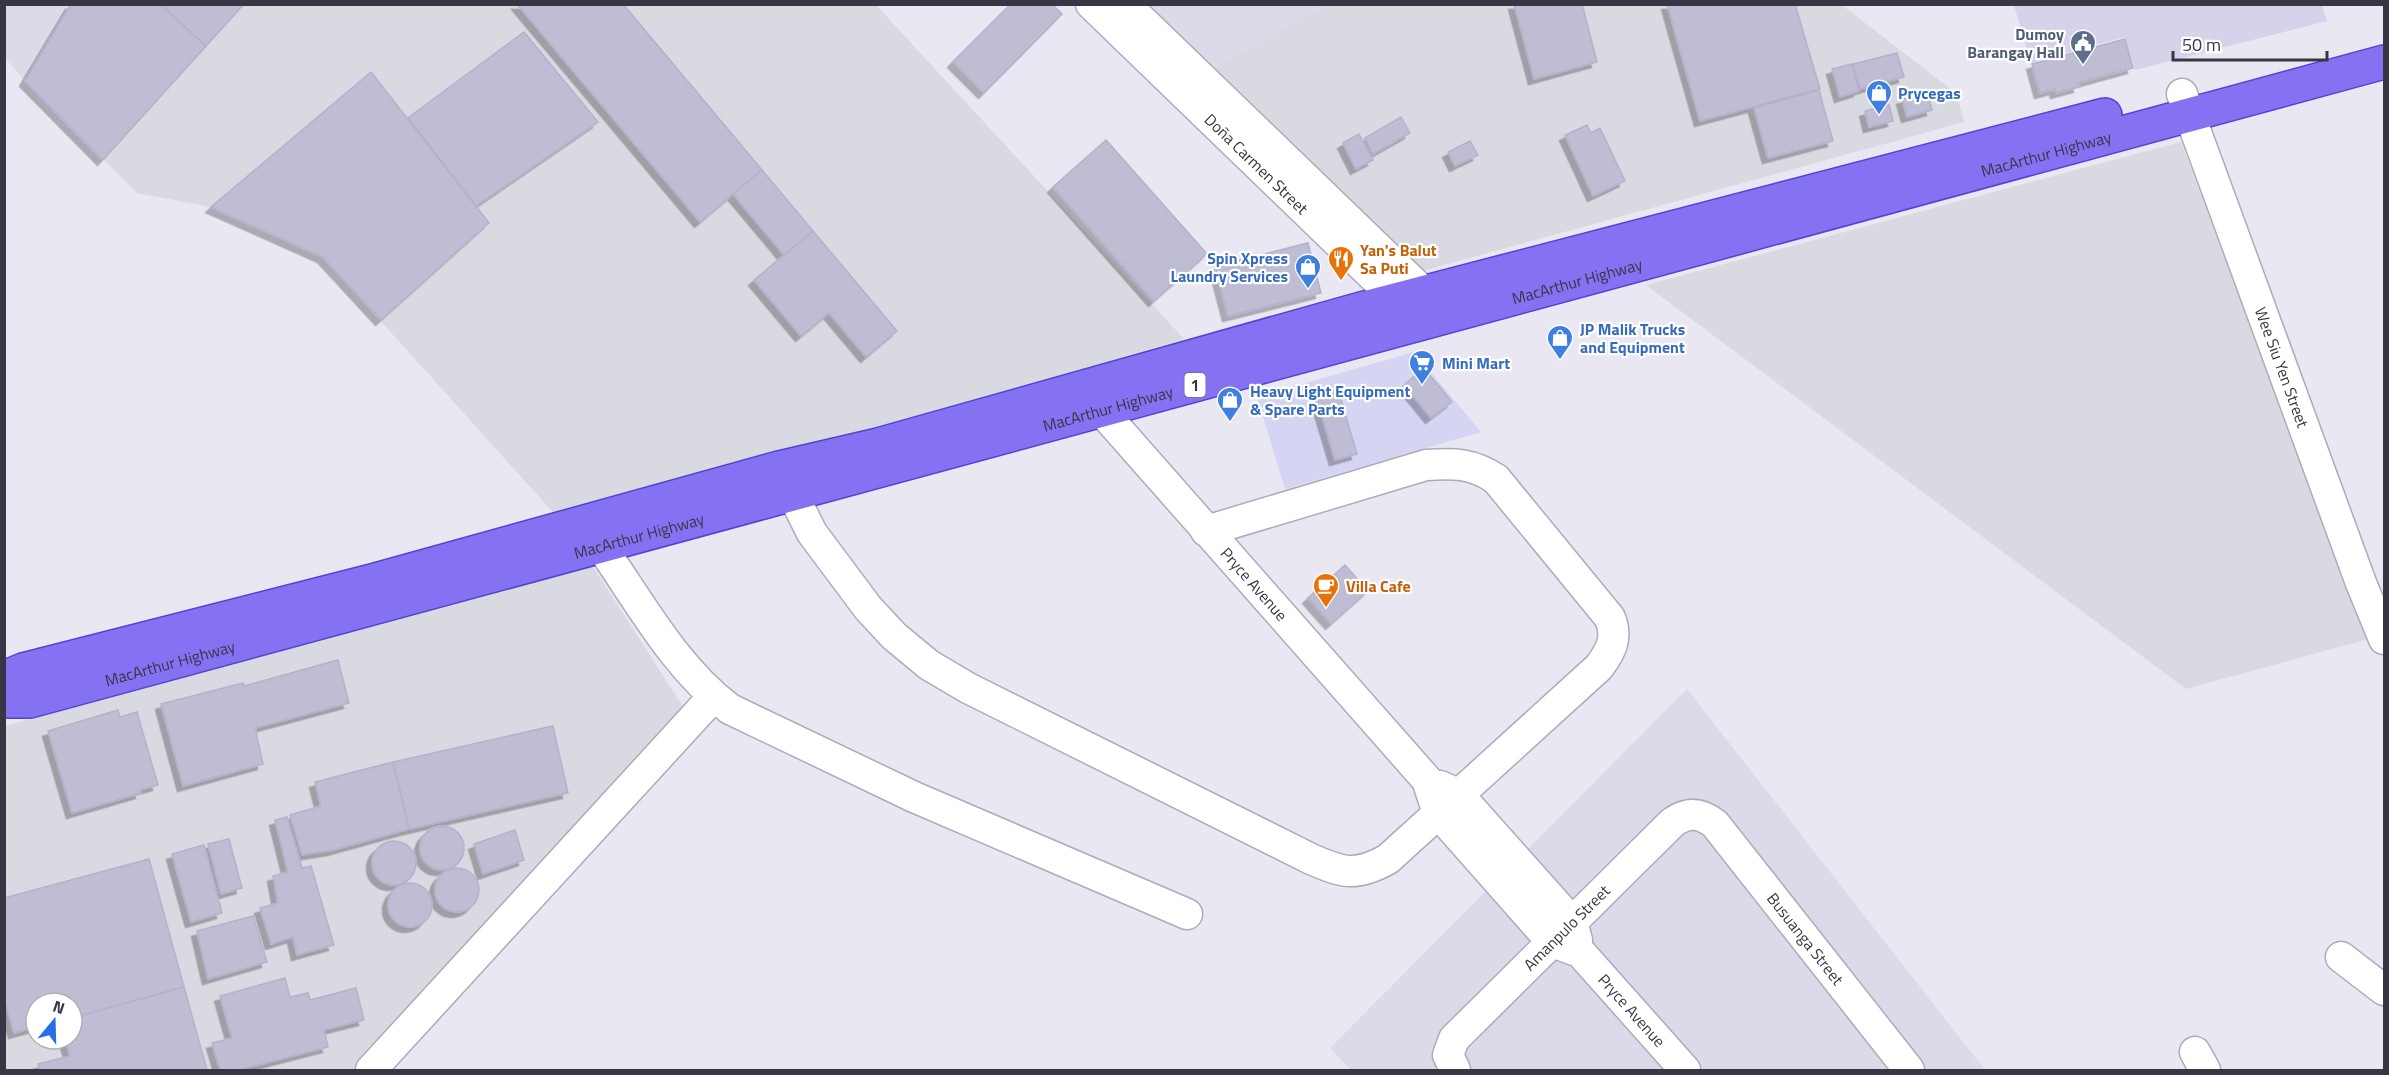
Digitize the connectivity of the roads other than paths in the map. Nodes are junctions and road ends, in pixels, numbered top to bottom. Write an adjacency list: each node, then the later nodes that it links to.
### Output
1 (1091, 4): 6 (street, Doña Carmen Street)
2 (1125, 4): 6 (street, Doña Carmen Street)
3 (2385, 40): 5 (highway, MacArthur Highway / 1)
4 (2385, 62): 5 (highway, MacArthur Highway / 1)
5 (2186, 105): 6 (highway, MacArthur Highway / 1); 11 (street, Wee Siu Yen Street)
6 (1423, 308): 7 (highway, MacArthur Highway / 1)
7 (1092, 400): 8 (highway, MacArthur Highway / 1); 9 (street, Pryce Avenue)
8 (786, 480): 10 (highway, MacArthur Highway / 1); 12 (highway, MacArthur Highway / 1); 15 (street)
9 (1206, 531): 15 (street, Pryce Avenue); 15 (street)
10 (600, 545): 13 (street); 14 (highway, MacArthur Highway / 1)
11 (2385, 639)
12 (4, 678)
13 (713, 697): 17 (street); 22 (street)
14 (4, 700)
15 (1448, 804): 18 (street, Pryce Avenue)
16 (1697, 814): 18 (street, Amanpulo Street); 24 (street, Busuanga Street)
17 (1187, 914)
18 (1562, 932): 21 (street, Amanpulo Street); 23 (street, Pryce Avenue)
19 (2341, 957): 20 (street)
20 (2385, 990)
21 (1451, 1063)
22 (371, 1071)
23 (1685, 1071)
24 (1909, 1071)

